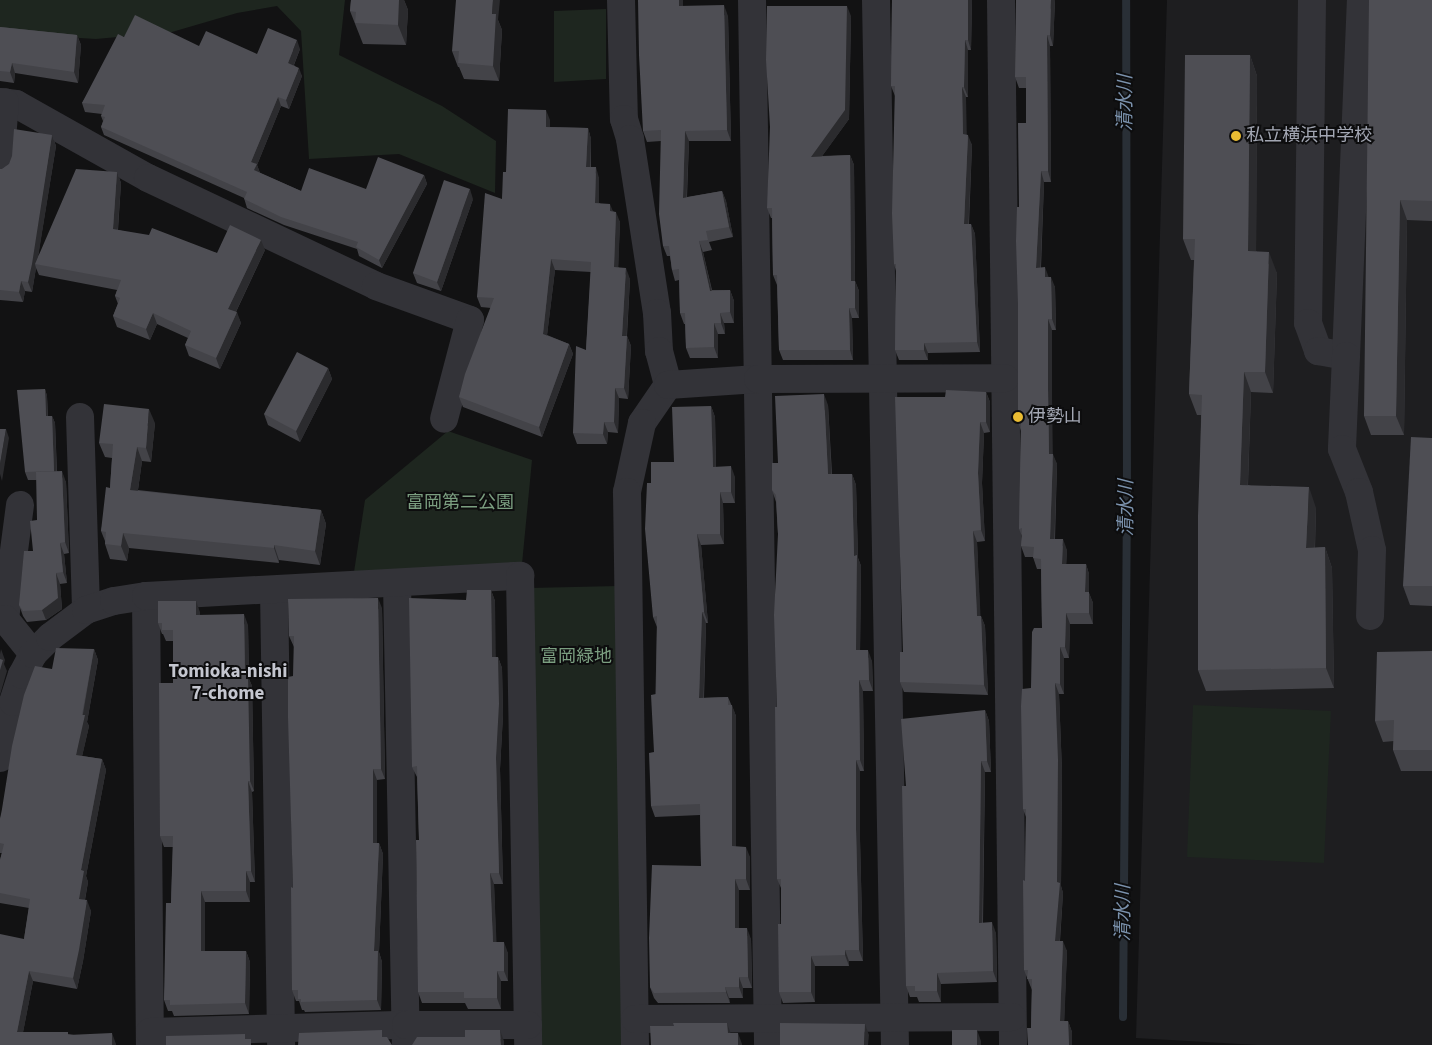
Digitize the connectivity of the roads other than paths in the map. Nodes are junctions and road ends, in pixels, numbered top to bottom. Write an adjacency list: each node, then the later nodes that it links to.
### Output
1 (621, 0): 13 (street)
2 (752, 0): 12 (street)
3 (876, 0): 10 (street)
4 (1001, 0): 11 (street)
5 (1312, 0): 9 (street)
6 (1361, 0): 9 (street)
7 (2, 102): 8 (street); 15 (street)
8 (0, 165)
9 (1346, 356): 21 (street)
10 (884, 378): 11 (street); 12 (street); 24 (street)
11 (1005, 378): 25 (street)
12 (758, 379): 13 (street); 26 (street)
13 (668, 386): 27 (street)
14 (80, 417): 20 (street)
15 (444, 419)
16 (20, 505): 22 (street)
17 (397, 583): 18 (street); 28 (street); 29 (street)
18 (274, 590): 19 (street); 30 (street)
19 (146, 596): 20 (street); 31 (street)
20 (86, 610): 22 (street)
21 (1370, 616)
22 (33, 654): 23 (street)
23 (0, 758)
24 (895, 1017): 25 (street); 26 (street); 33 (street)
25 (1012, 1017): 34 (street)
26 (768, 1018): 27 (street); 32 (street)
27 (635, 1032)
28 (406, 1035): 29 (street); 30 (street)
29 (528, 1035)
30 (281, 1037): 31 (street)
31 (150, 1038)
32 (768, 1045)
33 (895, 1045)
34 (1013, 1045)

